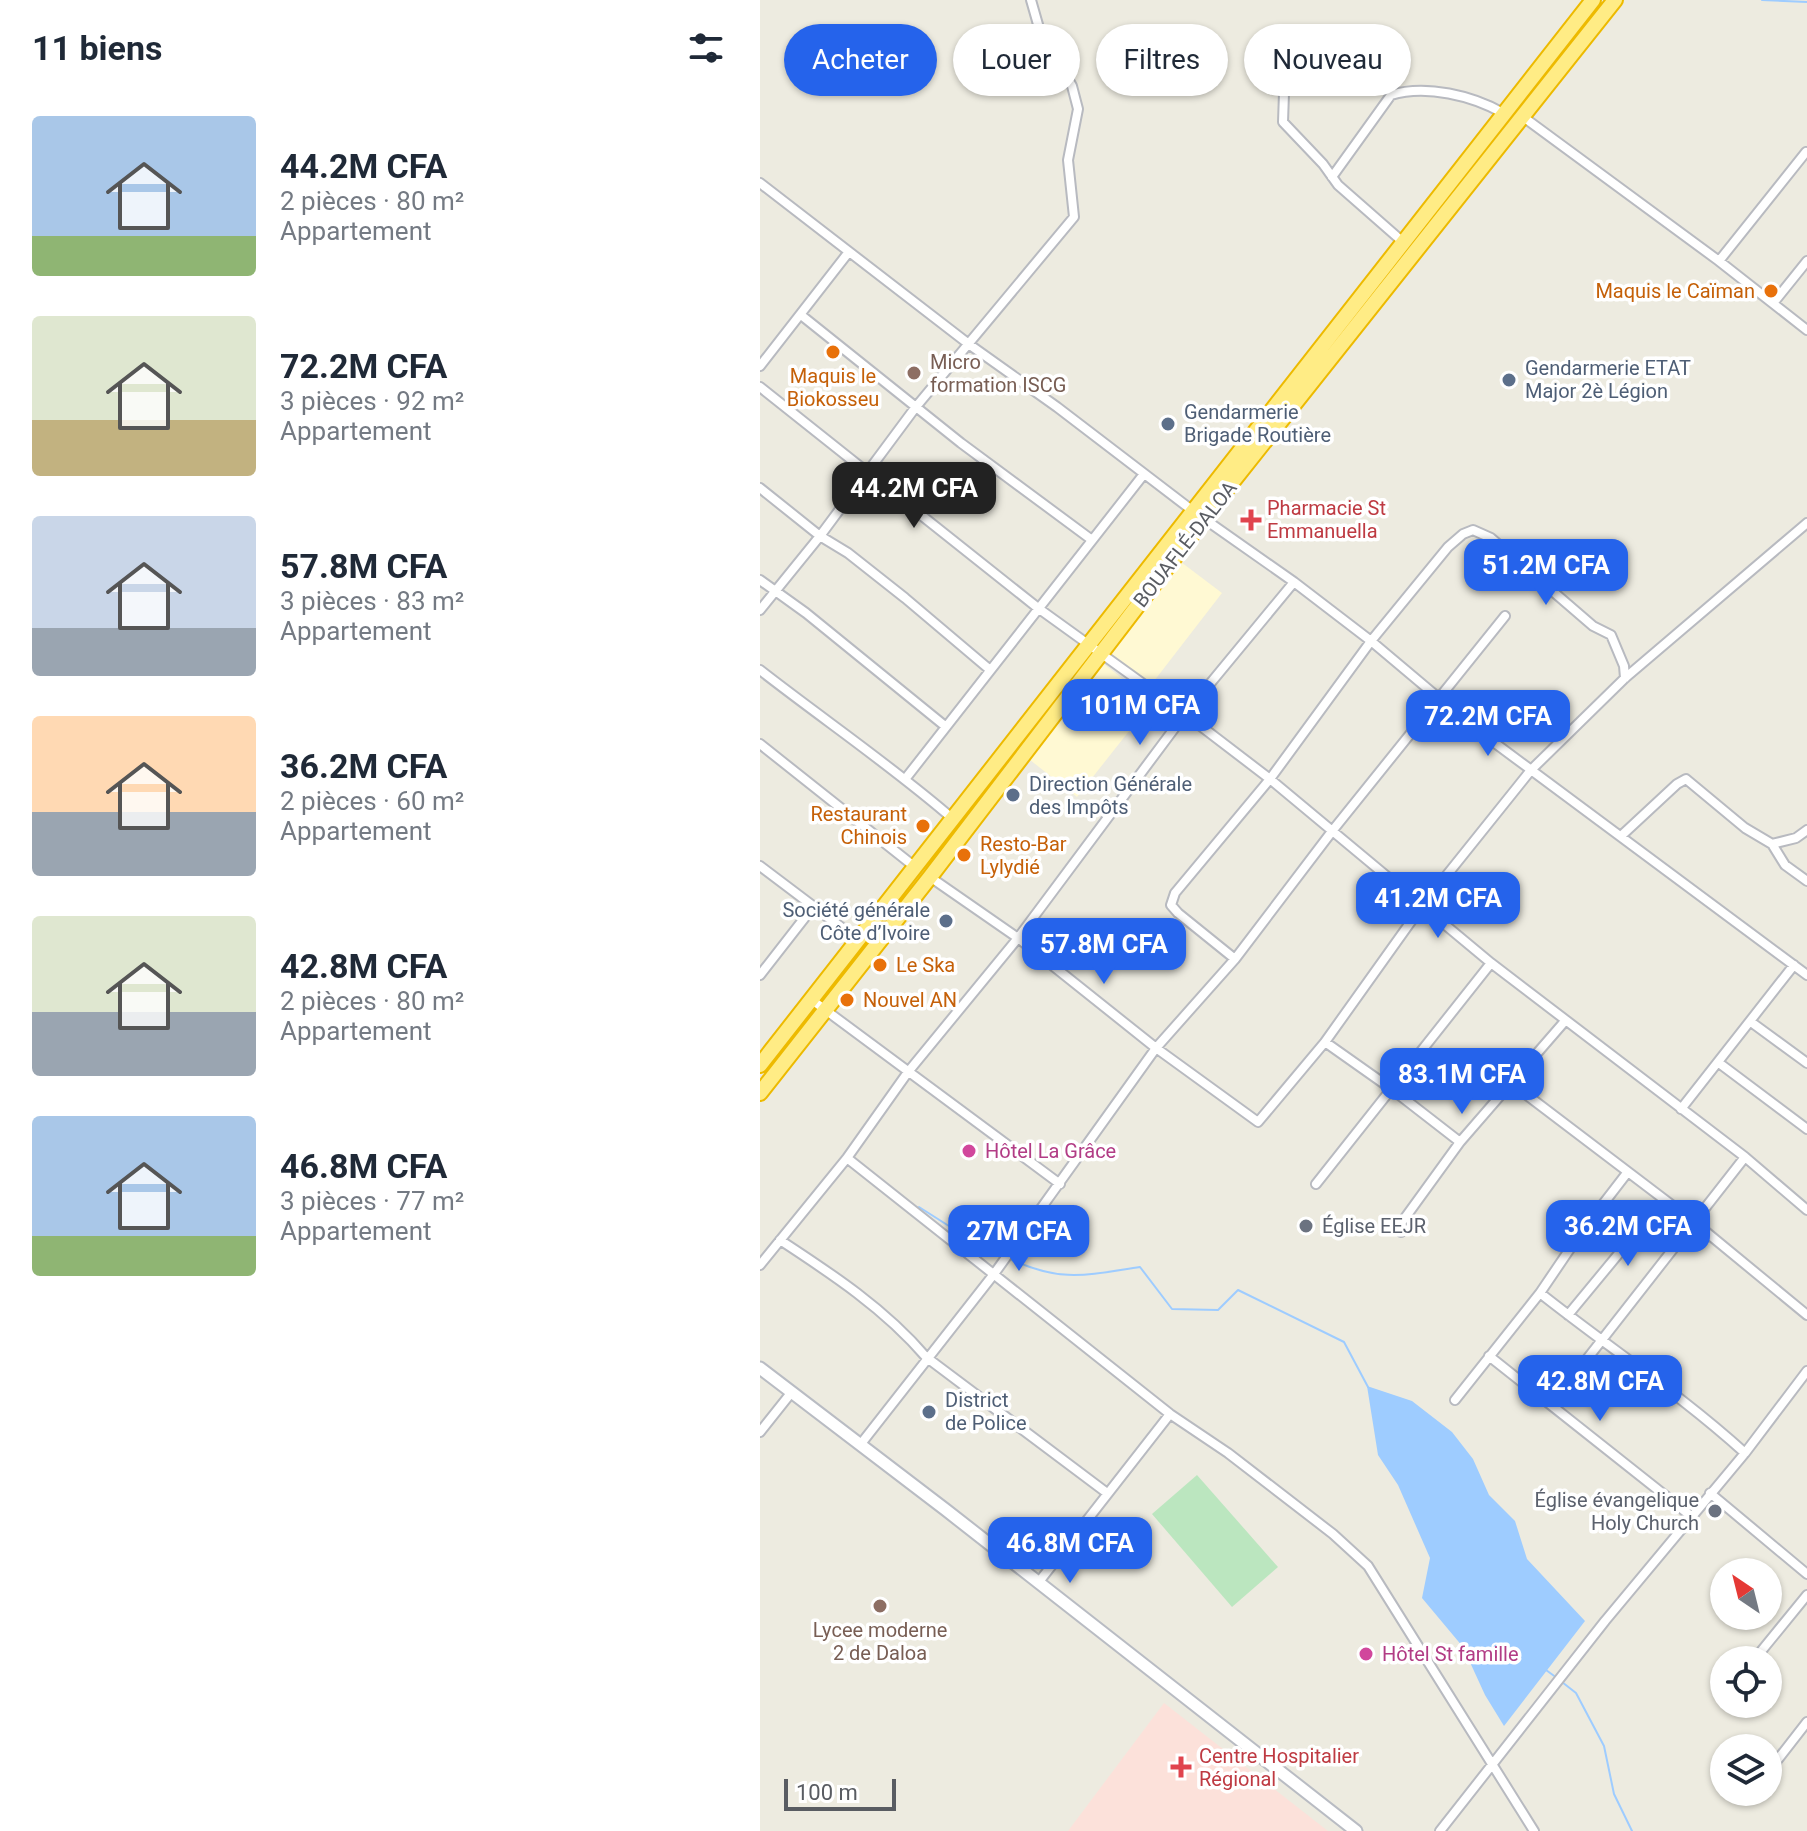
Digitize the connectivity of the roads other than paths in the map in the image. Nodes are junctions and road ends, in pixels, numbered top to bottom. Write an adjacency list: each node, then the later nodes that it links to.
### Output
1 (1031, 0): 17 (street)
2 (1593, 0): 5 (highway, BOUAFLÉ-DALOA)
3 (1615, 0): 6 (highway, BOUAFLÉ-DALOA)
4 (1284, 96): 8 (street)
5 (1506, 109): 6 (street); 8 (street); 10 (highway, BOUAFLÉ-DALOA)
6 (1522, 115): 12 (street); 24 (highway, BOUAFLÉ-DALOA)
7 (1806, 152): 12 (street)
8 (1332, 177): 10 (street)
9 (760, 183): 11 (street)
10 (1403, 242): 24 (highway, BOUAFLÉ-DALOA)
11 (848, 253): 15 (street); 17 (street)
12 (1719, 261): 14 (street)
13 (1807, 261): 14 (street)
14 (1774, 302): 16 (street)
15 (801, 315): 18 (street); 20 (street)
16 (1807, 330)
17 (970, 345): 20 (street); 22 (street)
18 (760, 366)
19 (760, 387): 21 (street)
20 (915, 408): 21 (street); 27 (street)
21 (867, 472): 26 (street); 31 (street)
22 (1144, 474): 24 (street); 27 (street)
23 (760, 488): 26 (street)
24 (1198, 515): 29 (street); 35 (highway, BOUAFLÉ-DALOA)
25 (1807, 523): 38 (street)
26 (820, 536): 30 (street); 36 (street)
27 (1092, 540): 31 (street)
28 (760, 580): 30 (street)
29 (1294, 582): 34 (street); 40 (street)
30 (776, 592): 32 (street); 41 (street)
31 (1038, 608): 35 (street); 36 (street)
32 (760, 610)
33 (1505, 616): 39 (street)
34 (1371, 641): 38 (street); 39 (street); 45 (street)
35 (1095, 648): 40 (street); 46 (highway, BOUAFLÉ-DALOA); 53 (highway, BOUAFLÉ-DALOA)
36 (989, 669): 41 (street)
37 (760, 670): 44 (street)
38 (1625, 678): 43 (street)
39 (1439, 700): 43 (street); 47 (street)
40 (1185, 714): 45 (street); 57 (street)
41 (945, 726): 44 (street)
42 (760, 744): 52 (street)
43 (1531, 770): 49 (street); 55 (street)
44 (906, 778): 46 (street)
45 (1270, 779): 47 (street); 59 (street)
46 (953, 819): 52 (highway, BOUAFLÉ-DALOA)
47 (1333, 830): 55 (street); 59 (street)
48 (1807, 830): 50 (street)
49 (1621, 836): 50 (street); 61 (street)
50 (1772, 844): 54 (street)
51 (760, 866): 56 (street)
52 (915, 867): 58 (highway, BOUAFLÉ-DALOA)
53 (930, 877): 57 (street); 65 (highway, BOUAFLÉ-DALOA)
54 (1807, 881)
55 (1422, 906): 60 (street); 68 (street)
56 (813, 907): 58 (street); 62 (street)
57 (1018, 938): 69 (street); 73 (street)
58 (859, 941): 64 (highway, BOUAFLÉ-DALOA)
59 (1235, 959): 69 (street)
60 (1491, 963): 66 (street); 75 (street)
61 (1794, 965): 63 (street); 67 (street)
62 (761, 972)
63 (1807, 975)
64 (812, 1000): 65 (street); 72 (highway, BOUAFLÉ-DALOA)
65 (826, 1011): 73 (street); 76 (highway, BOUAFLÉ-DALOA)
66 (1565, 1021): 74 (street); 77 (street)
67 (1751, 1022): 70 (street); 71 (street)
68 (1325, 1042): 69 (street); 75 (street)
69 (1156, 1048): 83 (street)
70 (1719, 1063): 77 (street); 78 (street)
71 (1807, 1063)
72 (760, 1065)
73 (908, 1072): 81 (street); 83 (street)
74 (1511, 1083): 79 (street); 82 (street)
75 (1393, 1090): 79 (street); 84 (street)
76 (760, 1093)
77 (1681, 1109): 80 (street)
78 (1807, 1129)
79 (1460, 1142): 88 (street)
80 (1745, 1157): 86 (street); 87 (street)
81 (847, 1158): 89 (street); 91 (street)
82 (1627, 1173): 85 (street); 92 (street)
83 (1060, 1184): 91 (street)
84 (1316, 1184)
85 (1663, 1200): 87 (street); 93 (street)
86 (1807, 1210)
87 (1694, 1222): 94 (street); 95 (street)
88 (1401, 1232)
89 (780, 1240): 90 (street); 97 (street)
90 (760, 1265)
91 (994, 1274): 97 (street); 103 (street)
92 (1540, 1293): 93 (street); 96 (street)
93 (1568, 1315): 95 (street)
94 (1807, 1315)
95 (1601, 1341): 102 (street); 106 (street)
96 (1489, 1356): 101 (street); 102 (street)
97 (926, 1357): 105 (street); 107 (street)
98 (760, 1368): 100 (street)
99 (1807, 1371): 106 (street)
100 (791, 1393): 104 (street); 105 (street)
101 (1455, 1400)
102 (1551, 1405): 109 (street)
103 (1170, 1414): 107 (street); 116 (street)
104 (760, 1432)
105 (860, 1445): 111 (street)
106 (1745, 1453): 108 (street)
107 (1107, 1493): 111 (street)
108 (1710, 1493): 109 (street); 110 (street)
109 (1691, 1516): 116 (street)
110 (1807, 1574)
111 (1038, 1583): 117 (street)
112 (1807, 1595): 113 (street)
113 (1765, 1646)
114 (1807, 1722): 115 (street)
115 (1782, 1754)
116 (1493, 1762): 118 (street); 119 (street)
117 (1356, 1831)
118 (1440, 1831)
119 (1534, 1831)

